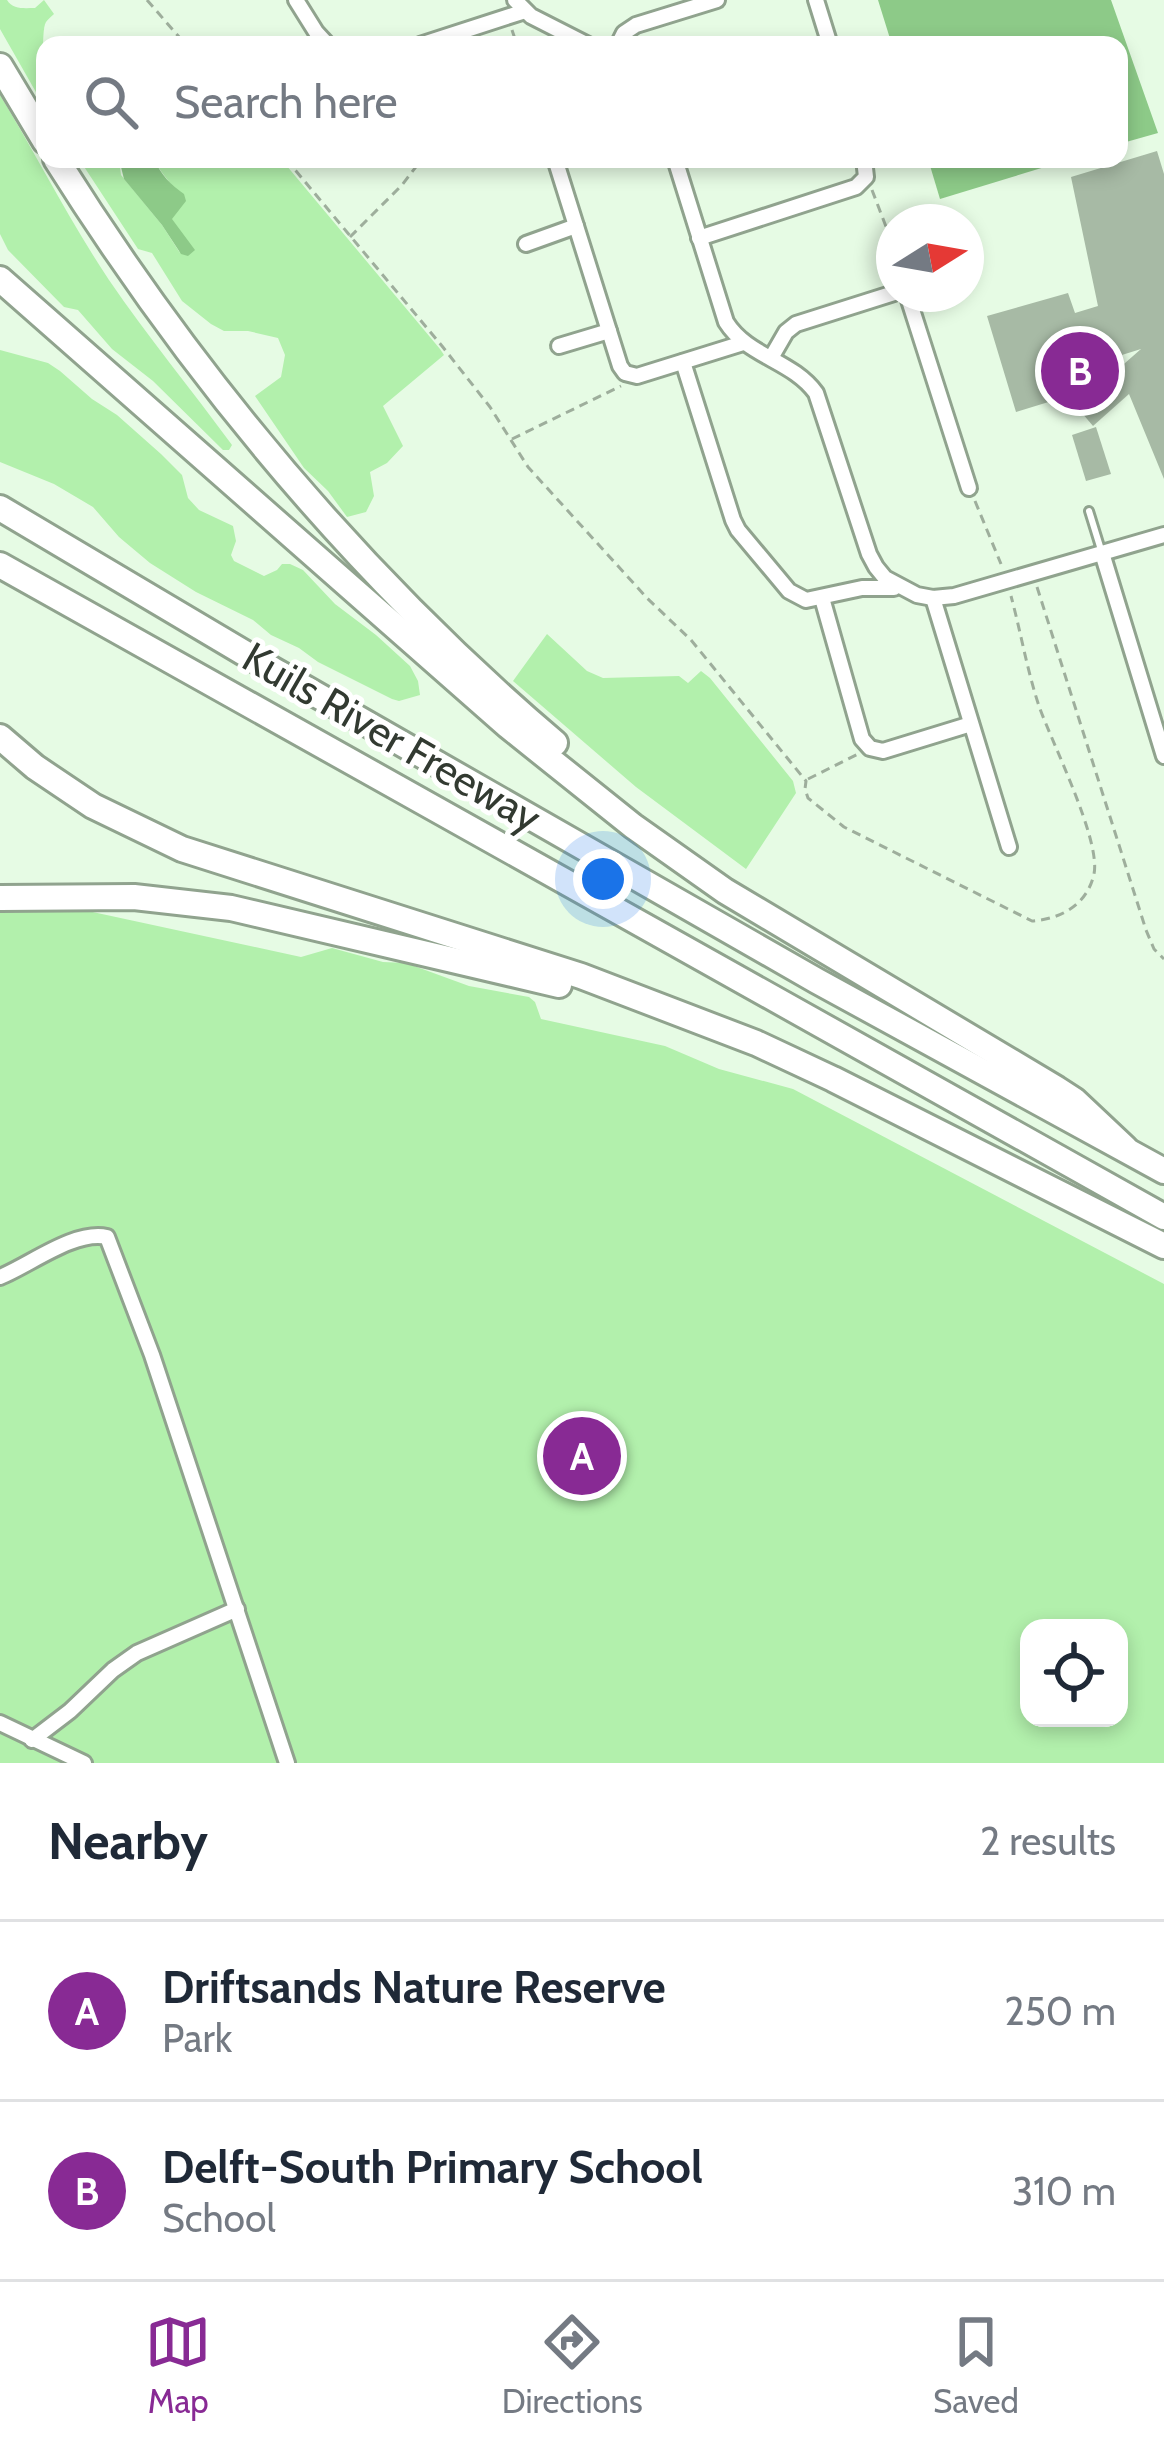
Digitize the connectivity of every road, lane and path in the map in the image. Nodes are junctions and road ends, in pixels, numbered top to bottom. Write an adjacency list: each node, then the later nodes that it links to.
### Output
1 (147, 0): 6 (path)
2 (296, 0): 7 (street)
3 (717, 0): 10 (street)
4 (816, 0): 11 (street)
5 (520, 6): 8 (street); 9 (street)
6 (178, 36)
7 (320, 36)
8 (443, 36)
9 (572, 36)
10 (622, 36)
11 (827, 36)
12 (0, 66): 13 (highway)
13 (36, 126)
14 (62, 168): 54 (highway)
15 (293, 168): 23 (path)
16 (415, 168): 23 (path)
17 (558, 168): 22 (street)
18 (677, 168): 24 (street)
19 (865, 168): 20 (street)
20 (866, 177): 21 (path); 24 (street)
21 (876, 204)
22 (576, 226): 25 (street); 29 (street)
23 (349, 238): 35 (path)
24 (699, 238): 30 (street)
25 (526, 244)
26 (0, 278): 54 (highway)
27 (876, 299): 32 (street)
28 (913, 312): 36 (street)
29 (609, 332): 31 (street); 34 (street)
30 (742, 343): 32 (street); 33 (street)
31 (559, 346)
32 (770, 358): 44 (street)
33 (683, 362): 34 (street); 45 (street)
34 (629, 376): 35 (path)
35 (510, 440): 51 (path)
36 (969, 488): 43 (path)
37 (0, 508): 57 (highway, Kuils River Freeway)
38 (1089, 511): 40 (lane)
39 (1164, 535): 40 (street)
40 (1102, 554): 42 (street); 50 (street)
41 (0, 565): 59 (highway, Kuils River Freeway)
42 (1033, 574): 43 (street); 55 (path)
43 (1007, 582): 46 (street); 51 (path)
44 (905, 590): 45 (street); 46 (street)
45 (822, 598): 49 (street)
46 (933, 598): 47 (street)
47 (971, 724): 49 (street); 52 (street)
48 (0, 737): 56 (highway)
49 (870, 748): 51 (path)
50 (1164, 756)
51 (806, 781)
52 (1009, 847)
53 (0, 898): 56 (highway)
54 (794, 930): 57 (highway)
55 (1164, 959)
56 (666, 1010): 60 (highway)
57 (1125, 1148): 58 (highway, Kuils River Freeway)
58 (1164, 1171)
59 (1164, 1217)
60 (1164, 1246)
61 (0, 1277): 62 (street)
62 (236, 1610): 64 (street); 66 (street)
63 (0, 1723): 64 (street)
64 (32, 1739): 65 (street)
65 (84, 1763)
66 (287, 1763)

